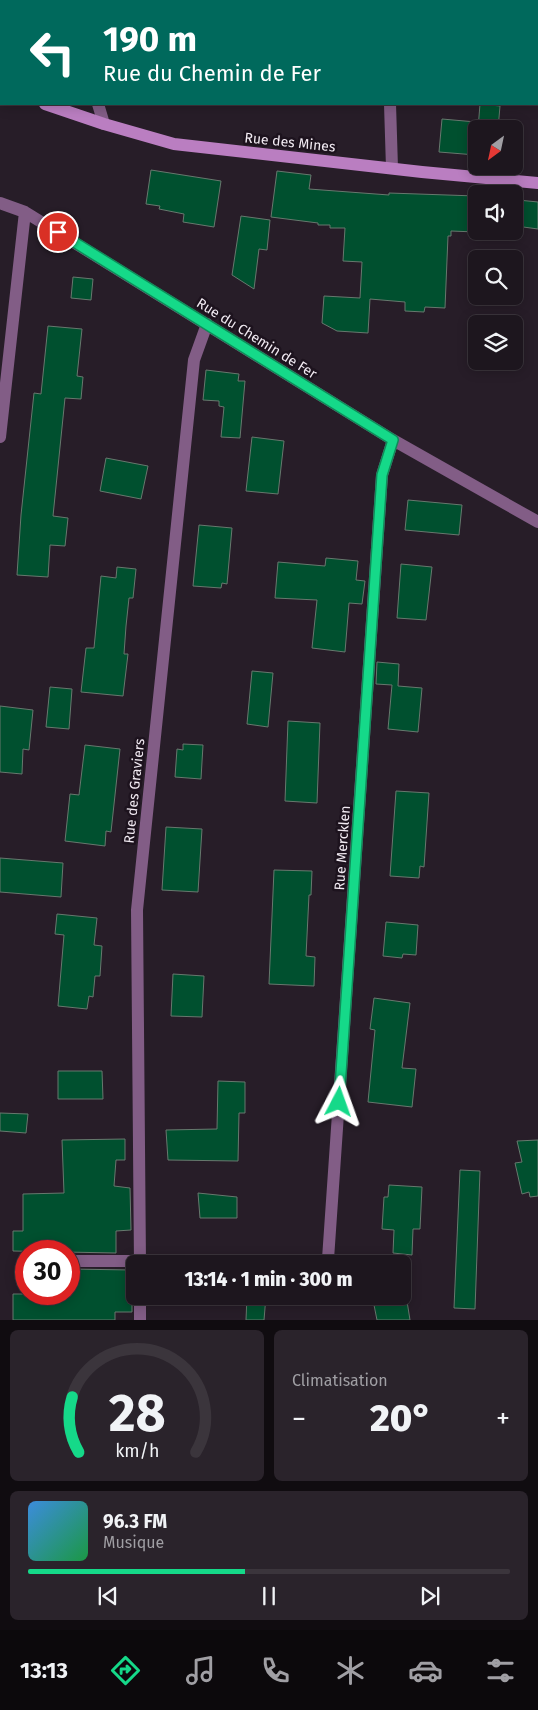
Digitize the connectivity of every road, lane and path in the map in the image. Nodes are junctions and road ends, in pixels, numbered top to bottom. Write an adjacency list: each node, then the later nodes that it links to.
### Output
1 (48, 105): 4 (street, Rue des Mines)
2 (98, 105): 4 (street)
3 (390, 105): 5 (street)
4 (104, 124): 5 (street, Rue des Mines)
5 (392, 168): 6 (street, Rue des Mines)
6 (538, 183)
7 (0, 203): 8 (street, Rue du Chemin de Fer)
8 (25, 212): 9 (street, Rue du Chemin de Fer); 10 (street)
9 (207, 324): 11 (street, Rue du Chemin de Fer); 13 (street, Rue des Graviers)
10 (0, 437)
11 (393, 440): 12 (street, Rue du Chemin de Fer); 14 (street, Rue Mercklen)
12 (538, 522)
13 (140, 1255)
14 (328, 1255)
15 (80, 1261): 16 (street)
16 (126, 1262)
17 (140, 1305): 18 (street)
18 (140, 1320)

